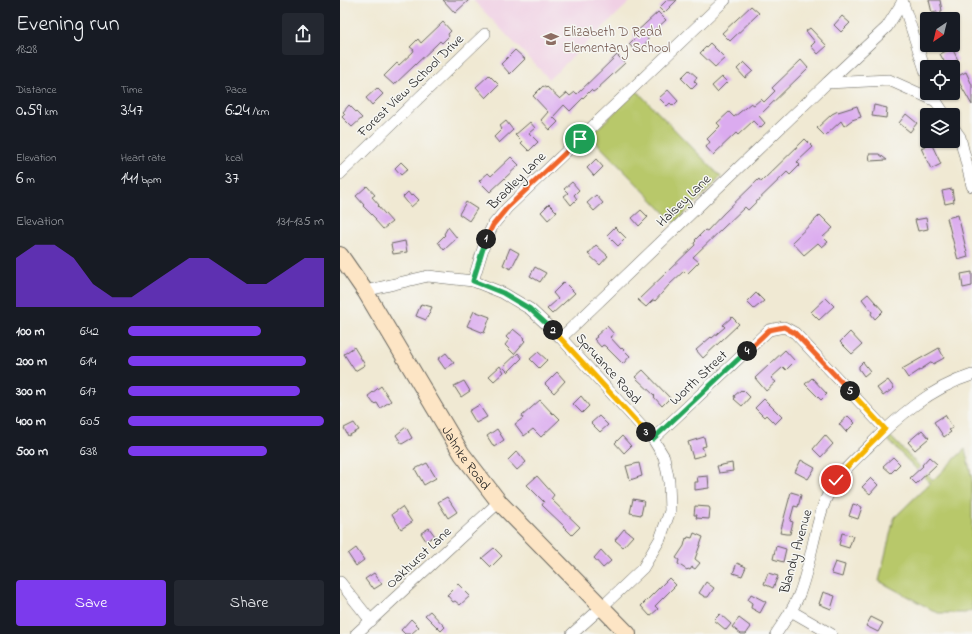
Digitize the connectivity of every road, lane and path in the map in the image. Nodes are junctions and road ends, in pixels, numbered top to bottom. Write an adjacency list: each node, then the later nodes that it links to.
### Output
1 (724, 0): 11 (street, Bradley Lane)
2 (902, 2): 4 (street); 5 (street, Halsey Lane)
3 (485, 34): 8 (street, Forest View School Drive)
4 (922, 60)
5 (827, 83): 6 (street); 13 (street, Halsey Lane)
6 (920, 92)
7 (960, 137): 9 (street)
8 (340, 174)
9 (972, 186)
10 (340, 254): 12 (main road, Jahnke Road)
11 (473, 281): 12 (street, Spruance Road); 13 (street, Spruance Road)
12 (365, 291): 17 (main road, Jahnke Road)
13 (561, 338): 16 (street, Spruance Road)
14 (972, 375): 15 (street, Blandy Avenue)
15 (885, 429): 16 (street, Worth Street); 20 (street, Blandy Avenue)
16 (653, 439): 19 (street, Spruance Road)
17 (499, 502): 19 (main road, Jahnke Road); 21 (street, Oakhurst Lane)
18 (340, 582): 21 (street)
19 (602, 607): 23 (street, Spruance Road); 24 (main road, Jahnke Road)
20 (791, 611): 25 (street, Blandy Avenue); 26 (street)
21 (371, 621): 22 (street, Oakhurst Lane)
22 (356, 634)
23 (572, 634)
24 (628, 634)
25 (776, 634)
26 (831, 634)

